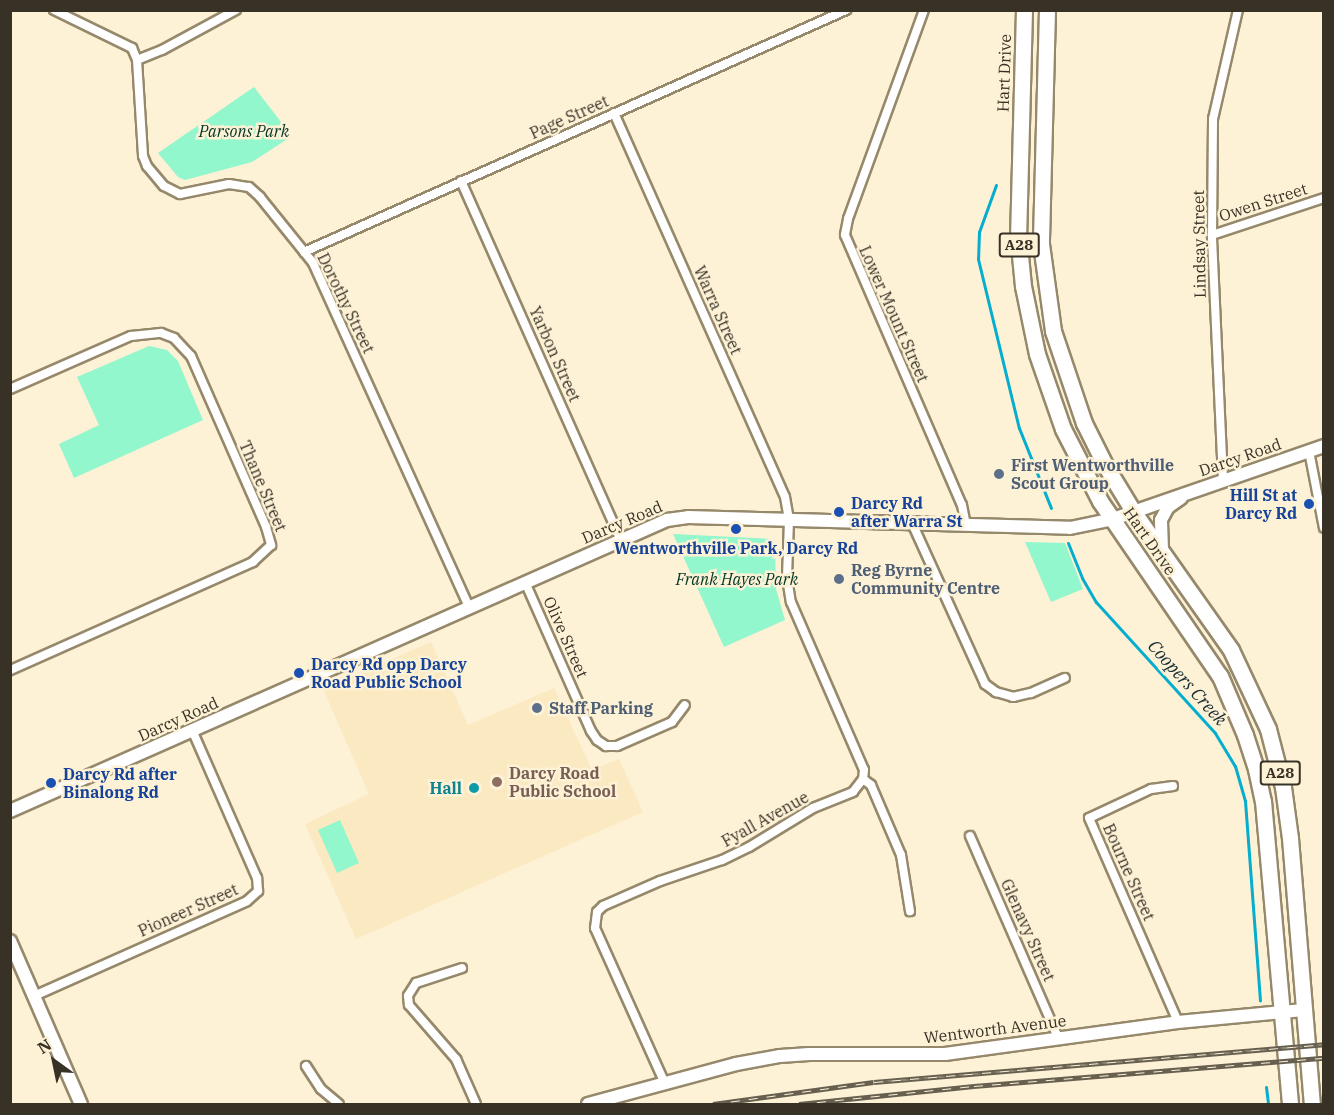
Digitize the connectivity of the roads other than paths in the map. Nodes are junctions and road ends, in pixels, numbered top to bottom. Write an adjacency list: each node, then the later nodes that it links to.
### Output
1 (54, 10): 8 (street)
2 (236, 10): 8 (street)
3 (846, 10): 9 (street, Page Street)
4 (924, 10): 23 (street, Lower Mount Street)
5 (1024, 10): 20 (highway, Hart Drive / A28)
6 (1047, 10): 19 (highway, Hart Drive / A28)
7 (1238, 10): 12 (street, Lindsay Street)
8 (137, 60): 13 (street, Dorothy Street)
9 (614, 113): 10 (street, Page Street); 21 (street, Warra Street)
10 (461, 181): 13 (street, Page Street); 25 (street, Yarbon Street)
11 (1323, 198): 12 (street, Owen Street)
12 (1212, 235): 17 (street, Lindsay Street)
13 (304, 252): 28 (street, Dorothy Street)
14 (10, 389): 29 (street, Thane Street)
15 (1323, 446): 16 (street, Darcy Road)
16 (1309, 451): 17 (street, Darcy Road); 24 (street)
17 (1223, 480): 18 (street, Darcy Road)
18 (1189, 492): 19 (street, Darcy Road); 26 (street)
19 (1133, 511): 20 (street, Darcy Road); 26 (highway, Hart Drive / A28)
20 (1113, 519): 23 (street, Darcy Road); 42 (highway, Hart Drive / A28)
21 (789, 520): 22 (street, Darcy Road); 25 (street, Darcy Road); 33 (street)
22 (912, 523): 23 (street, Darcy Road); 30 (street)
23 (966, 525)
24 (1323, 528)
25 (621, 540): 27 (street, Darcy Road)
26 (1162, 553): 41 (highway, Hart Drive / A28)
27 (525, 582): 28 (street, Darcy Road); 31 (street, Olive Street)
28 (469, 607): 32 (street, Darcy Road)
29 (10, 670)
30 (1065, 678)
31 (686, 705)
32 (192, 730): 35 (street, Darcy Road); 40 (street, Pioneer Street)
33 (863, 779): 37 (street); 46 (street, Fyall Avenue)
34 (1173, 786): 43 (street, Bourne Street)
35 (10, 811)
36 (970, 836): 44 (street, Glenavy Street)
37 (910, 911)
38 (11, 946): 40 (street)
39 (462, 968): 49 (street)
40 (34, 996): 47 (street)
41 (1303, 1010): 42 (street, Wentworth Avenue); 52 (highway, A28)
42 (1281, 1013): 43 (street, Wentworth Avenue); 51 (highway, A28)
43 (1178, 1022): 44 (street, Wentworth Avenue)
44 (1058, 1038): 46 (street, Wentworth Avenue)
45 (306, 1066): 48 (street)
46 (665, 1083): 50 (street, Wentworth Avenue)
47 (81, 1104)
48 (339, 1104)
49 (476, 1104)
50 (588, 1104)
51 (1290, 1104)
52 (1312, 1104)

